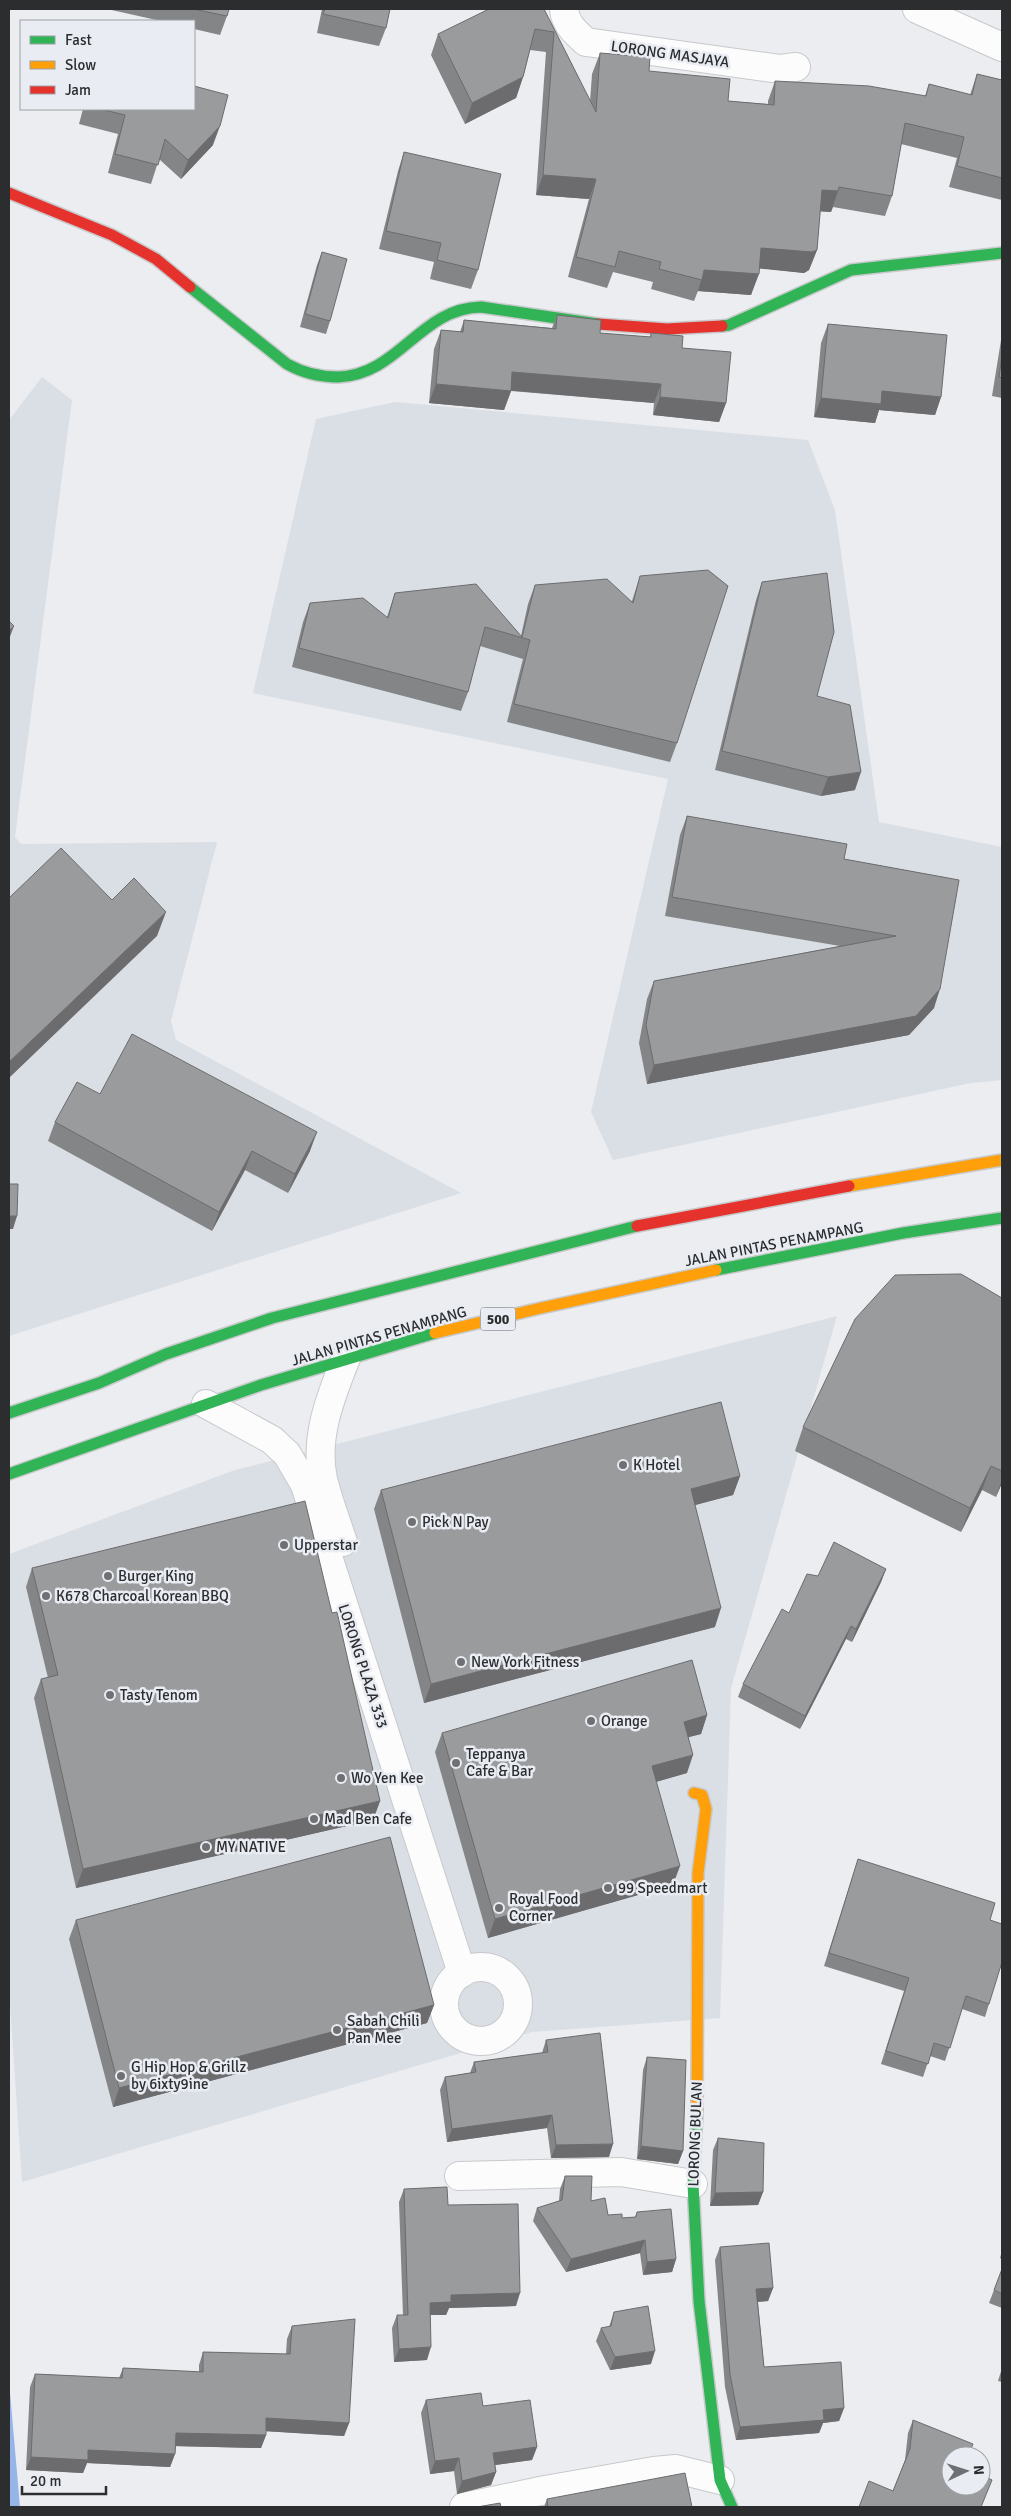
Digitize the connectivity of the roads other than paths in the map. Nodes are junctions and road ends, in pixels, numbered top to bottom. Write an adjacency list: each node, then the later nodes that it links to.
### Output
1 (564, 9): 4 (street, LORONG MASJAYA)
2 (917, 9): 3 (street)
3 (1002, 47)
4 (796, 67)
5 (9, 193): 6 (main road)
6 (1002, 253)
7 (1002, 1160): 11 (main road)
8 (1002, 1218): 9 (main road, JALAN PINTAS PENAMPANG / 500)
9 (346, 1358): 10 (main road, JALAN PINTAS PENAMPANG / 500); 10 (street, LORONG PLAZA 333)
10 (206, 1404): 12 (main road, JALAN PINTAS PENAMPANG / 500)
11 (9, 1413)
12 (9, 1474)
13 (694, 1794): 15 (main road, LORONG BULAN)
14 (460, 2176): 15 (street)
15 (692, 2184): 16 (main road, LORONG BULAN)
16 (720, 2480): 17 (street); 18 (main road, LORONG BULAN)
17 (464, 2507)
18 (732, 2507)

